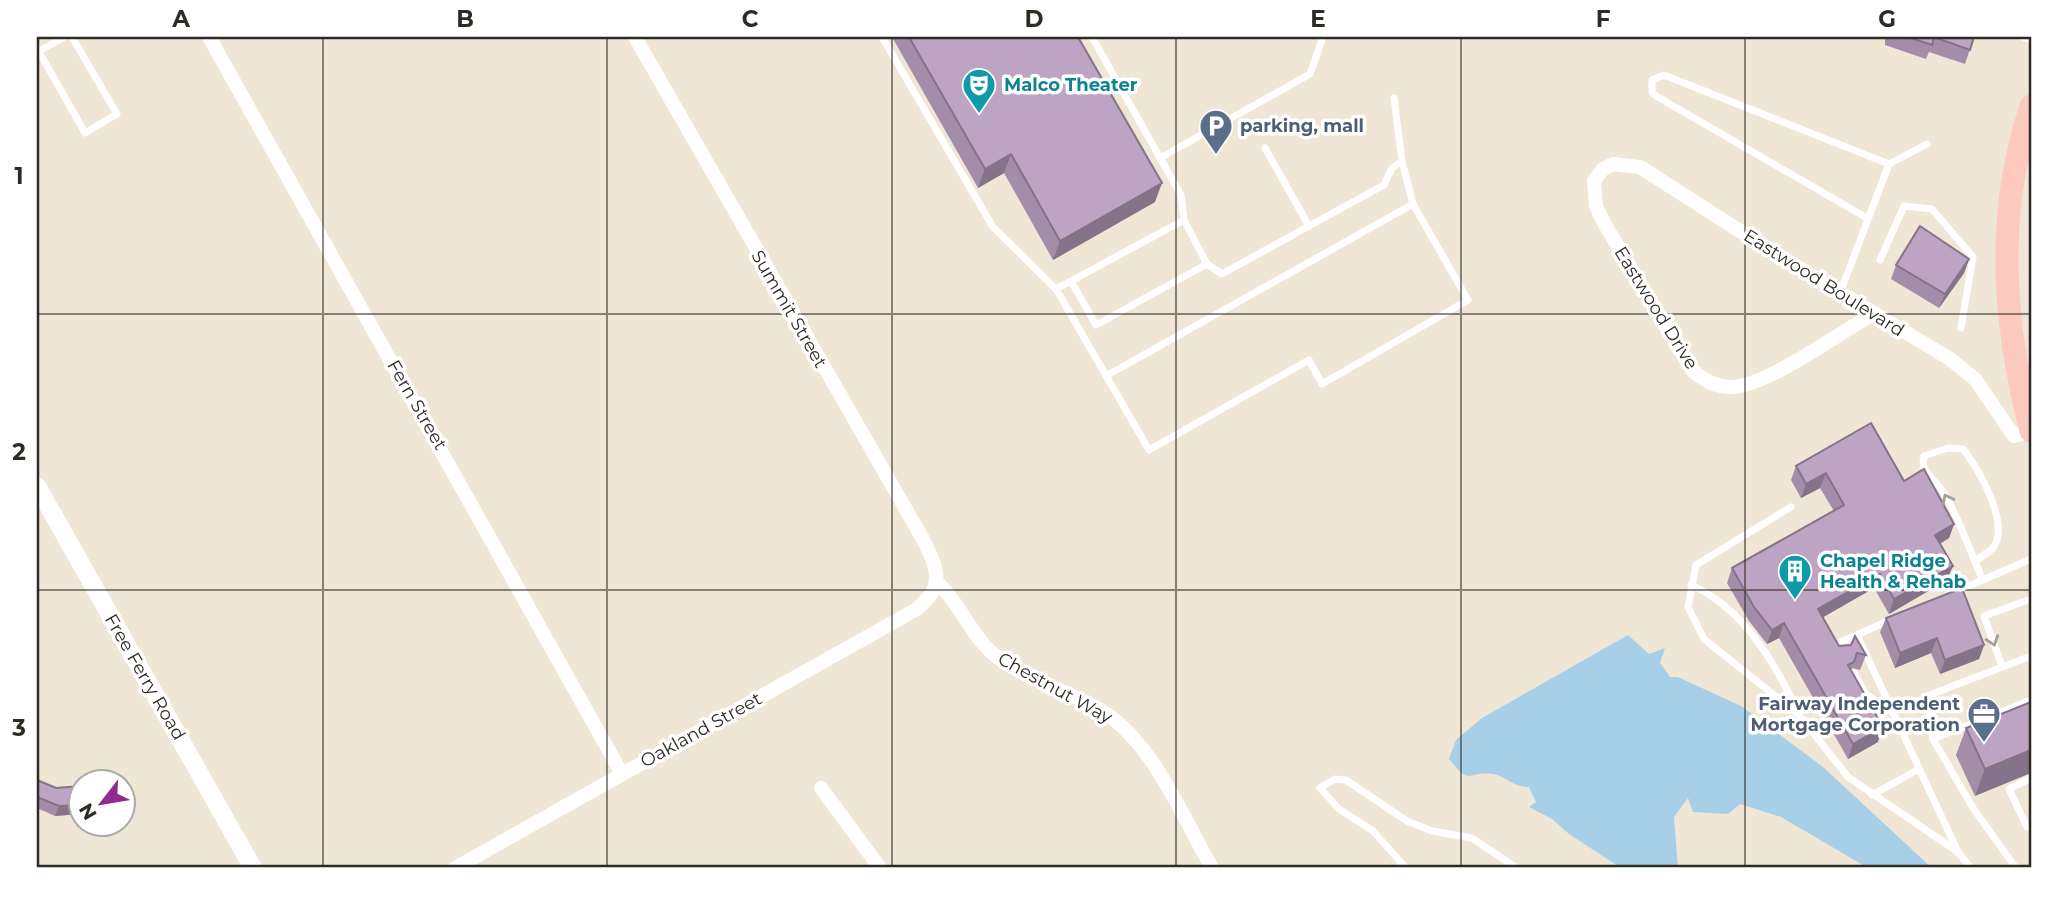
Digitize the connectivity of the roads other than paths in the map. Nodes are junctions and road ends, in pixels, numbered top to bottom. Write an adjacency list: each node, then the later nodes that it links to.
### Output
1 (65, 37): 10 (lane)
2 (72, 37): 10 (lane)
3 (209, 37): 52 (street, Fern Street)
4 (635, 37): 37 (street, Summit Street)
5 (882, 37): 26 (lane)
6 (1092, 37): 15 (lane)
7 (1323, 37): 15 (lane)
8 (2022, 37): 9 (lane)
9 (2031, 40)
10 (37, 50)
11 (1394, 98): 16 (lane)
12 (2031, 106): 31 (main road)
13 (1927, 144): 17 (lane)
14 (1265, 148): 22 (lane)
15 (1160, 158): 21 (lane)
16 (1402, 161): 19 (lane); 22 (lane)
17 (1889, 164): 20 (lane); 20 (lane)
18 (1596, 177): 27 (street, Eastwood Boulevard); 28 (street, Eastwood Drive)
19 (1413, 204): 30 (lane); 30 (lane)
20 (1867, 218): 27 (lane)
21 (1184, 220): 24 (lane); 25 (lane)
22 (1309, 226): 24 (lane)
23 (1880, 260): 29 (lane)
24 (1207, 264): 25 (lane)
25 (1071, 281): 26 (lane)
26 (1056, 289): 30 (lane)
27 (1840, 293): 28 (street, Eastwood Boulevard)
28 (1869, 312): 31 (street, Eastwood Boulevard)
29 (1961, 328)
30 (1106, 376)
31 (2031, 431)
32 (37, 486): 58 (street, Free Ferry Road)
33 (1791, 507): 38 (lane)
34 (2031, 559): 36 (lane)
35 (1975, 562): 35 (lane, one-way to 35); 36 (lane)
36 (1983, 580): 39 (lane)
37 (937, 582): 52 (street, Oakland Street); 61 (street, Chestnut Way)
38 (1691, 586): 49 (lane); 49 (lane)
39 (1945, 597)
40 (2031, 599): 45 (lane, one-way to 45)
41 (1907, 613): 42 (lane)
42 (1857, 635): 43 (lane); 48 (lane)
43 (1843, 654)
44 (2031, 656): 45 (lane)
45 (2001, 666): 50 (lane)
46 (1854, 673): 48 (lane)
47 (2031, 700): 50 (lane)
48 (1894, 713): 51 (lane)
49 (1799, 715): 55 (lane)
50 (1933, 739): 65 (lane)
51 (1919, 769): 55 (lane); 57 (lane)
52 (622, 774): 59 (street, Oakland Street)
53 (2031, 778): 56 (lane)
54 (821, 788): 60 (street)
55 (1872, 794): 57 (lane)
56 (2027, 827)
57 (1958, 852): 64 (lane)
58 (253, 868)
59 (456, 868)
60 (880, 868)
61 (1212, 868)
62 (1406, 868): 63 (lane)
63 (1517, 868)
64 (1971, 868)
65 (2016, 868)

